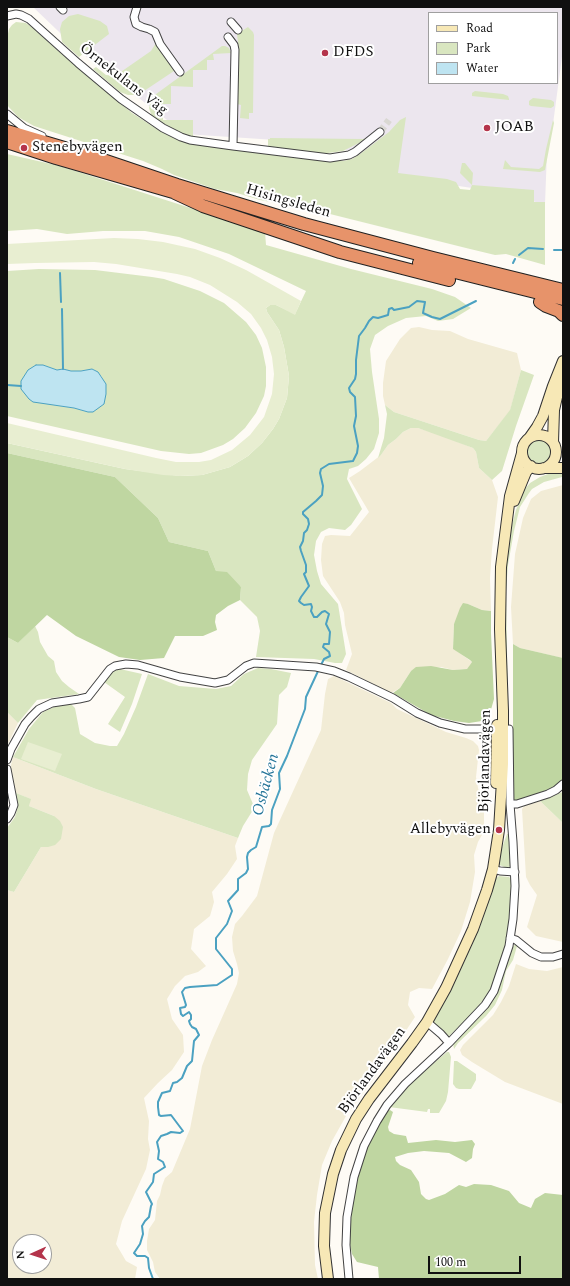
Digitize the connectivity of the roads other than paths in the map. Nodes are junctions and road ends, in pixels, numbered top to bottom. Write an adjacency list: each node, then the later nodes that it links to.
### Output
1 (137, 7): 6 (street)
2 (7, 16): 11 (street, Örnekulans Väg)
3 (231, 22): 4 (street)
4 (238, 30)
5 (228, 37): 11 (street)
6 (180, 72)
7 (7, 114): 12 (street)
8 (7, 130): 12 (highway, Hisingsleden)
9 (380, 132): 11 (street, Örnekulans Väg)
10 (7, 142): 13 (highway, Hisingsleden)
11 (233, 146)
12 (71, 150): 13 (highway, Hisingsleden)
13 (176, 189): 14 (highway, Hisingsleden); 15 (highway); 18 (highway)
14 (389, 251): 16 (highway, Hisingsleden); 17 (highway, Hisingsleden)
15 (563, 281)
16 (563, 290)
17 (563, 299)
18 (540, 302): 19 (highway); 20 (highway)
19 (563, 306)
20 (563, 315)
21 (563, 361): 23 (street)
22 (563, 382): 24 (street)
23 (530, 438): 24 (street); 25 (street)
24 (557, 446): 27 (street)
25 (522, 453): 26 (street); 29 (street, Björlandavägen)
26 (530, 466): 27 (street); 29 (street, Björlandavägen)
27 (544, 468): 28 (street)
28 (563, 468)
29 (508, 513): 30 (street, Björlandavägen)
30 (503, 729): 31 (street); 34 (street, Björlandavägen); 36 (street, Björlandavägen)
31 (7, 760)
32 (7, 768): 35 (street)
33 (563, 784): 34 (street)
34 (510, 804): 37 (street, Björlandavägen)
35 (7, 819)
36 (489, 868): 37 (street); 40 (street, Björlandavägen)
37 (515, 872): 38 (street)
38 (510, 938): 39 (street); 41 (street)
39 (563, 954)
40 (427, 1022): 41 (street, Björlandavägen); 42 (street, Björlandavägen)
41 (449, 1043): 43 (street)
42 (328, 1279)
43 (349, 1279)

